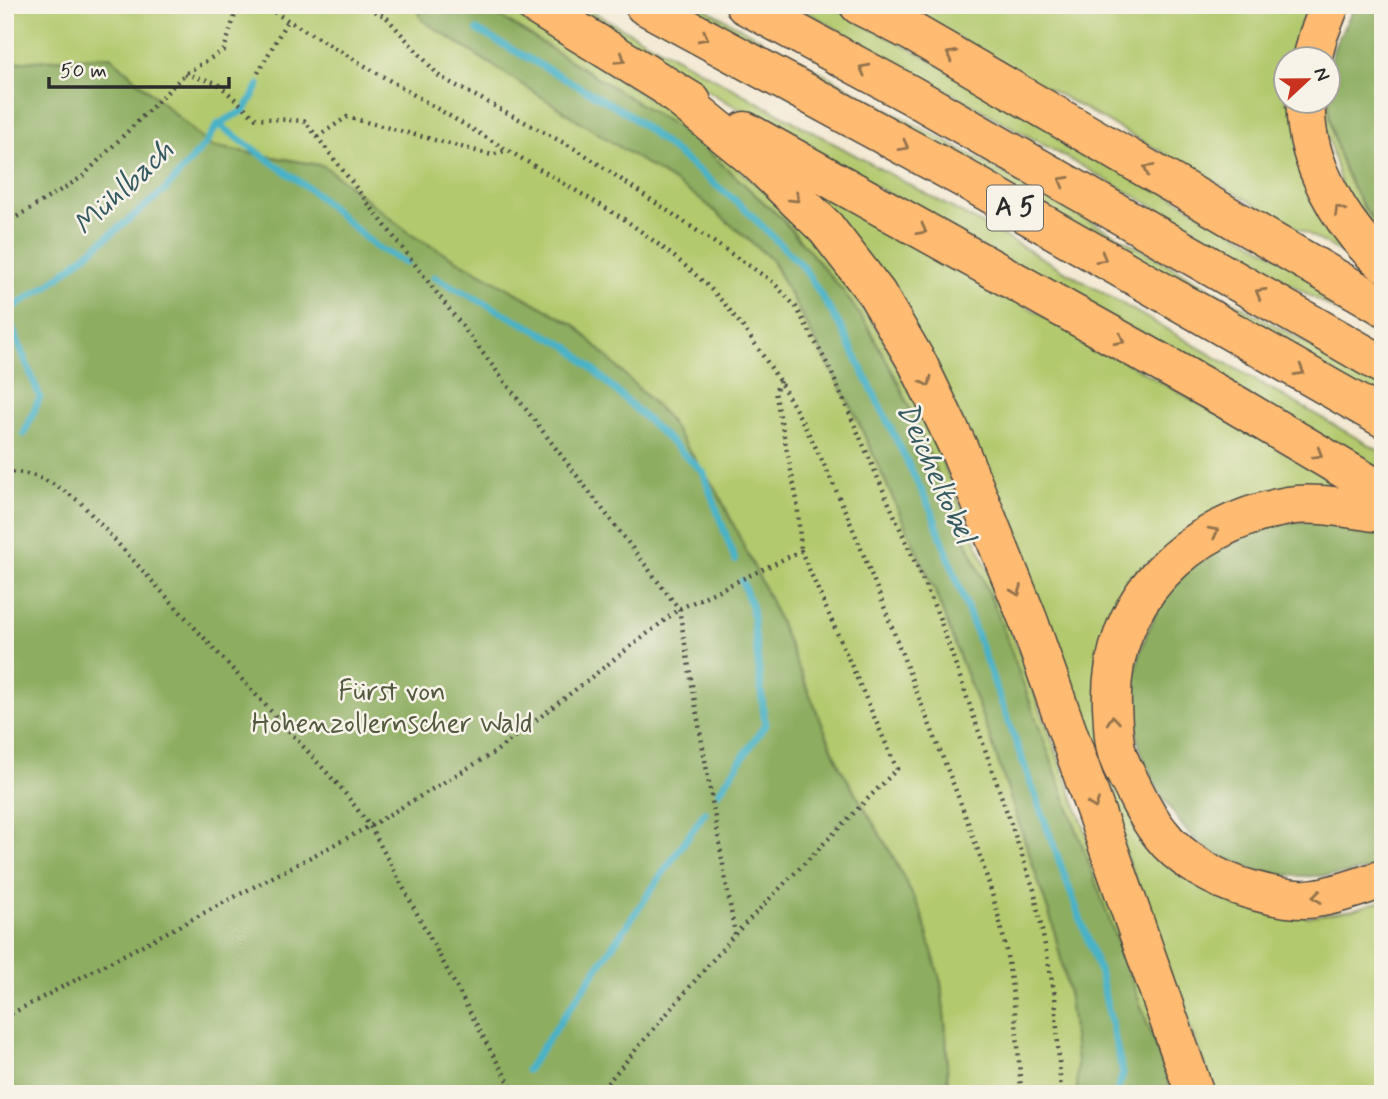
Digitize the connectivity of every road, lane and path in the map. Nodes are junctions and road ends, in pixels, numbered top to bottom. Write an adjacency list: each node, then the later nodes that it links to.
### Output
1 (238, 5): 12 (path)
2 (262, 5): 9 (path)
3 (362, 5): 35 (path)
4 (535, 5): 13 (highway, one-way to 13)
5 (644, 5): 22 (highway, A 5, one-way to 22)
6 (745, 5): 20 (highway, A 5, one-way to 6)
7 (859, 5): 19 (highway, one-way to 7)
8 (1330, 5): 10 (highway)
9 (288, 19): 11 (path); 16 (path)
10 (1316, 46)
11 (258, 73)
12 (185, 74): 15 (path); 17 (path)
13 (669, 89): 24 (highway, one-way to 24); 36 (highway, one-way to 36)
14 (1308, 116): 18 (highway, one-way to 14)
15 (317, 137): 16 (path); 27 (path)
16 (508, 150): 21 (path)
17 (5, 223)
18 (1383, 262)
19 (1383, 306)
20 (1383, 365)
21 (780, 381): 26 (path); 34 (path)
22 (1383, 418)
23 (5, 472): 28 (path)
24 (1383, 492)
25 (1383, 513): 29 (highway, one-way to 25)
26 (801, 551): 27 (path); 30 (path)
27 (679, 609): 28 (path); 30 (path)
28 (370, 826): 31 (path); 32 (path)
29 (1383, 879)
30 (735, 934): 33 (path)
31 (5, 1017)
32 (516, 1094)
33 (598, 1094)
34 (1021, 1094)
35 (1061, 1094)
36 (1195, 1094)

